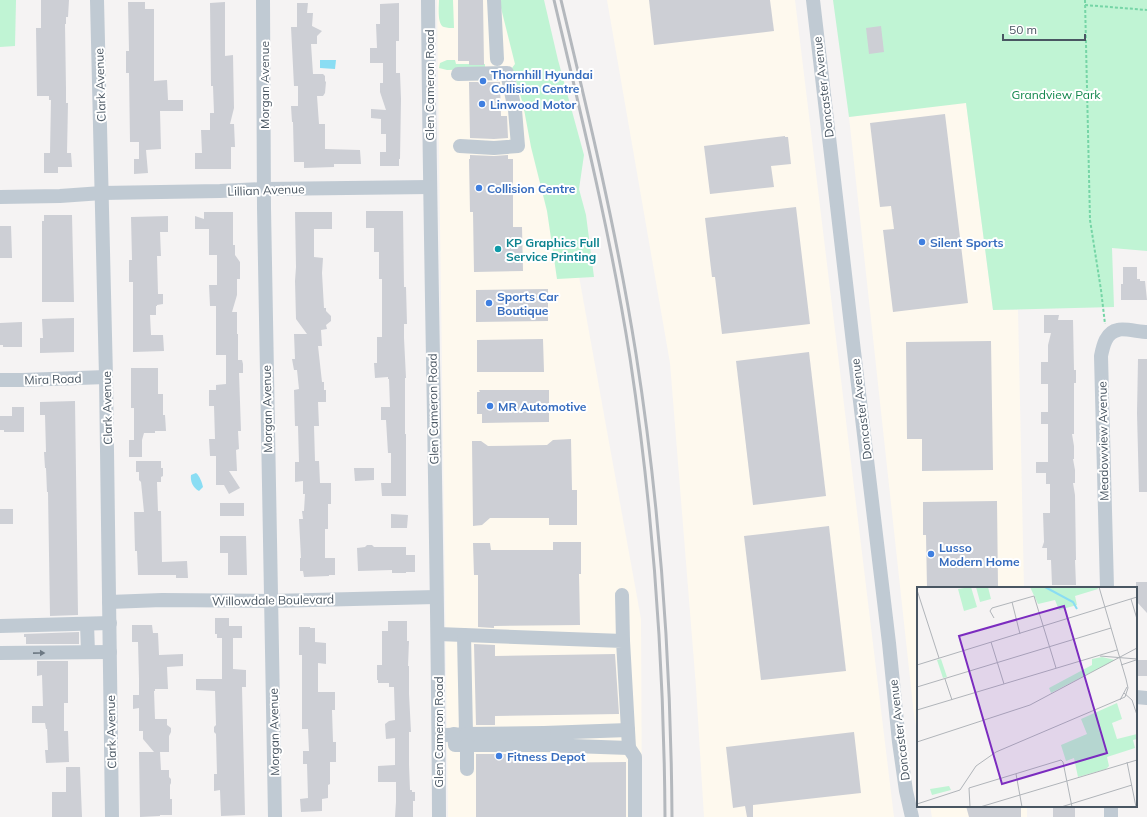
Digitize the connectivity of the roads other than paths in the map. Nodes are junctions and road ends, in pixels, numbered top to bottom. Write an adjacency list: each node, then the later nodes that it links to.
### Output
1 (97, 0): 11 (street, Clark Avenue)
2 (264, 0): 10 (street, Morgan Avenue)
3 (428, 0): 9 (street, Glen Cameron Road)
4 (494, 0): 6 (street)
5 (813, 0): 42 (street, Doncaster Avenue)
6 (497, 59)
7 (458, 74): 8 (street)
8 (460, 146)
9 (430, 187): 10 (street, Lillian Avenue); 18 (street, Glen Cameron Road)
10 (264, 189): 11 (street, Lillian Avenue); 20 (street, Morgan Avenue)
11 (102, 193): 12 (street, Lillian Avenue); 14 (street, Clark Avenue)
12 (0, 197)
13 (1147, 332): 16 (street, Meadowview Avenue)
14 (106, 377): 15 (street, Mira Road); 19 (street, Clark Avenue)
15 (0, 380)
16 (1107, 587)
17 (622, 595): 26 (street)
18 (436, 597): 20 (street, Willowdale Boulevard); 24 (street, Glen Cameron Road)
19 (110, 602): 20 (street, Willowdale Boulevard); 21 (street, Clark Avenue)
20 (271, 602): 39 (street, Morgan Avenue)
21 (110, 623): 22 (street); 28 (street, Clark Avenue)
22 (87, 624): 23 (street); 27 (street)
23 (0, 626)
24 (438, 634): 25 (street); 33 (street, Glen Cameron Road)
25 (464, 635): 26 (street); 34 (street)
26 (623, 640): 32 (street)
27 (88, 652): 28 (street); 29 (street, one-way to 27)
28 (110, 652): 38 (street, Clark Avenue)
29 (0, 653)
30 (1137, 697): 31 (street)
31 (1147, 698)
32 (628, 730): 35 (street); 36 (street)
33 (438, 735): 34 (street); 40 (street, Glen Cameron Road)
34 (462, 738): 35 (street); 37 (street)
35 (544, 739): 36 (street)
36 (629, 748): 41 (street)
37 (467, 768)
38 (112, 817)
39 (275, 817)
40 (439, 817)
41 (635, 817)
42 (912, 817)

